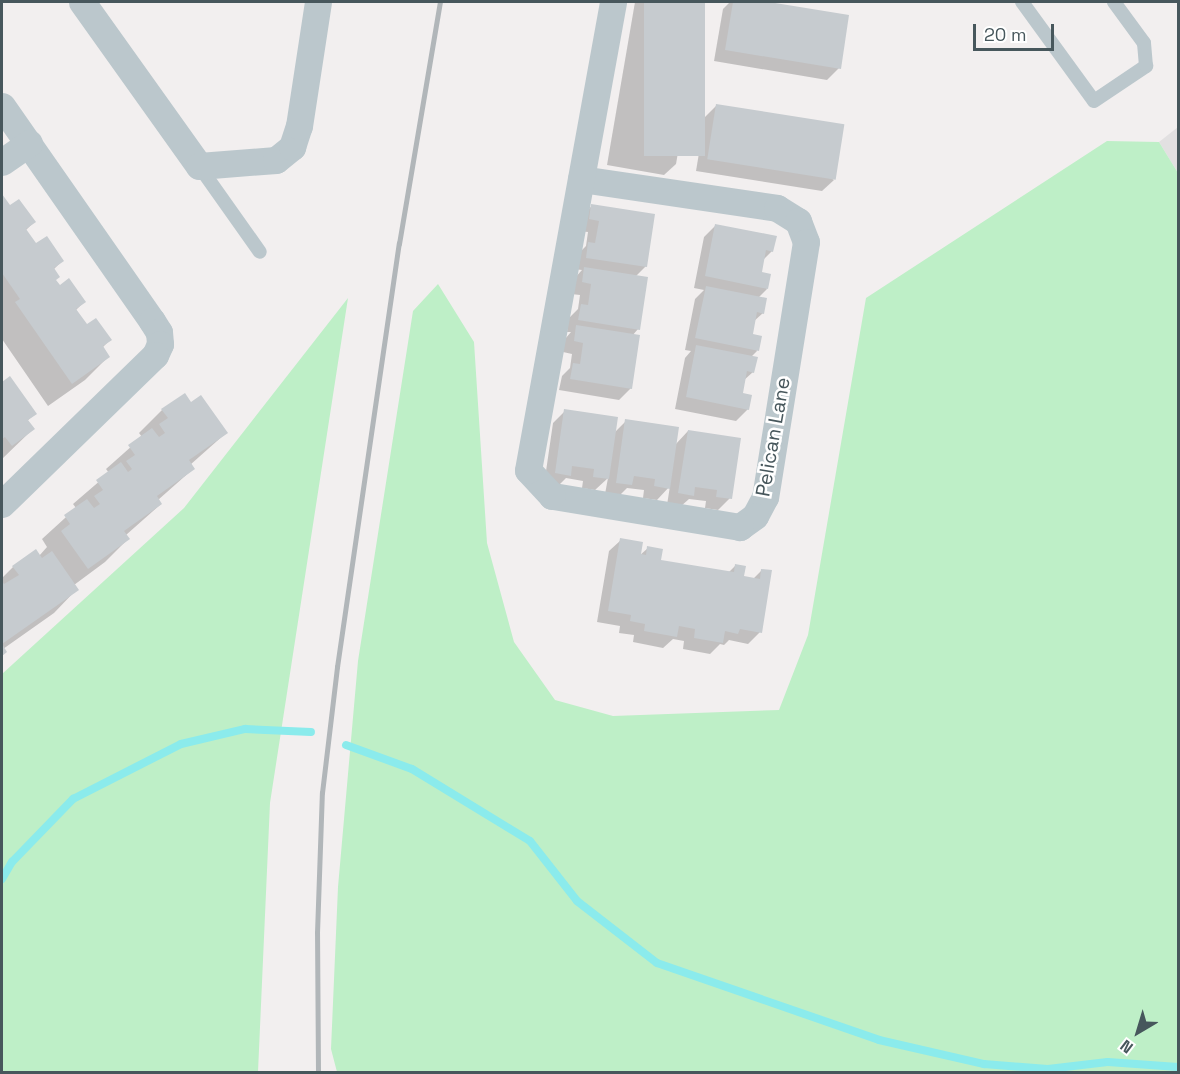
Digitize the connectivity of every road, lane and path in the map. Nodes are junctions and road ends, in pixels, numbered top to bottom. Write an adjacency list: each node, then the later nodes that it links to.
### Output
1 (82, 2): 9 (street)
2 (318, 2): 9 (street)
3 (613, 2): 10 (street, Pelican Lane)
4 (1022, 2): 5 (lane)
5 (1114, 2)
6 (2, 106): 7 (street)
7 (29, 143): 8 (street); 12 (street)
8 (2, 162)
9 (199, 166): 11 (lane)
10 (581, 179): 10 (street, Pelican Lane)
11 (260, 252)
12 (2, 504)

